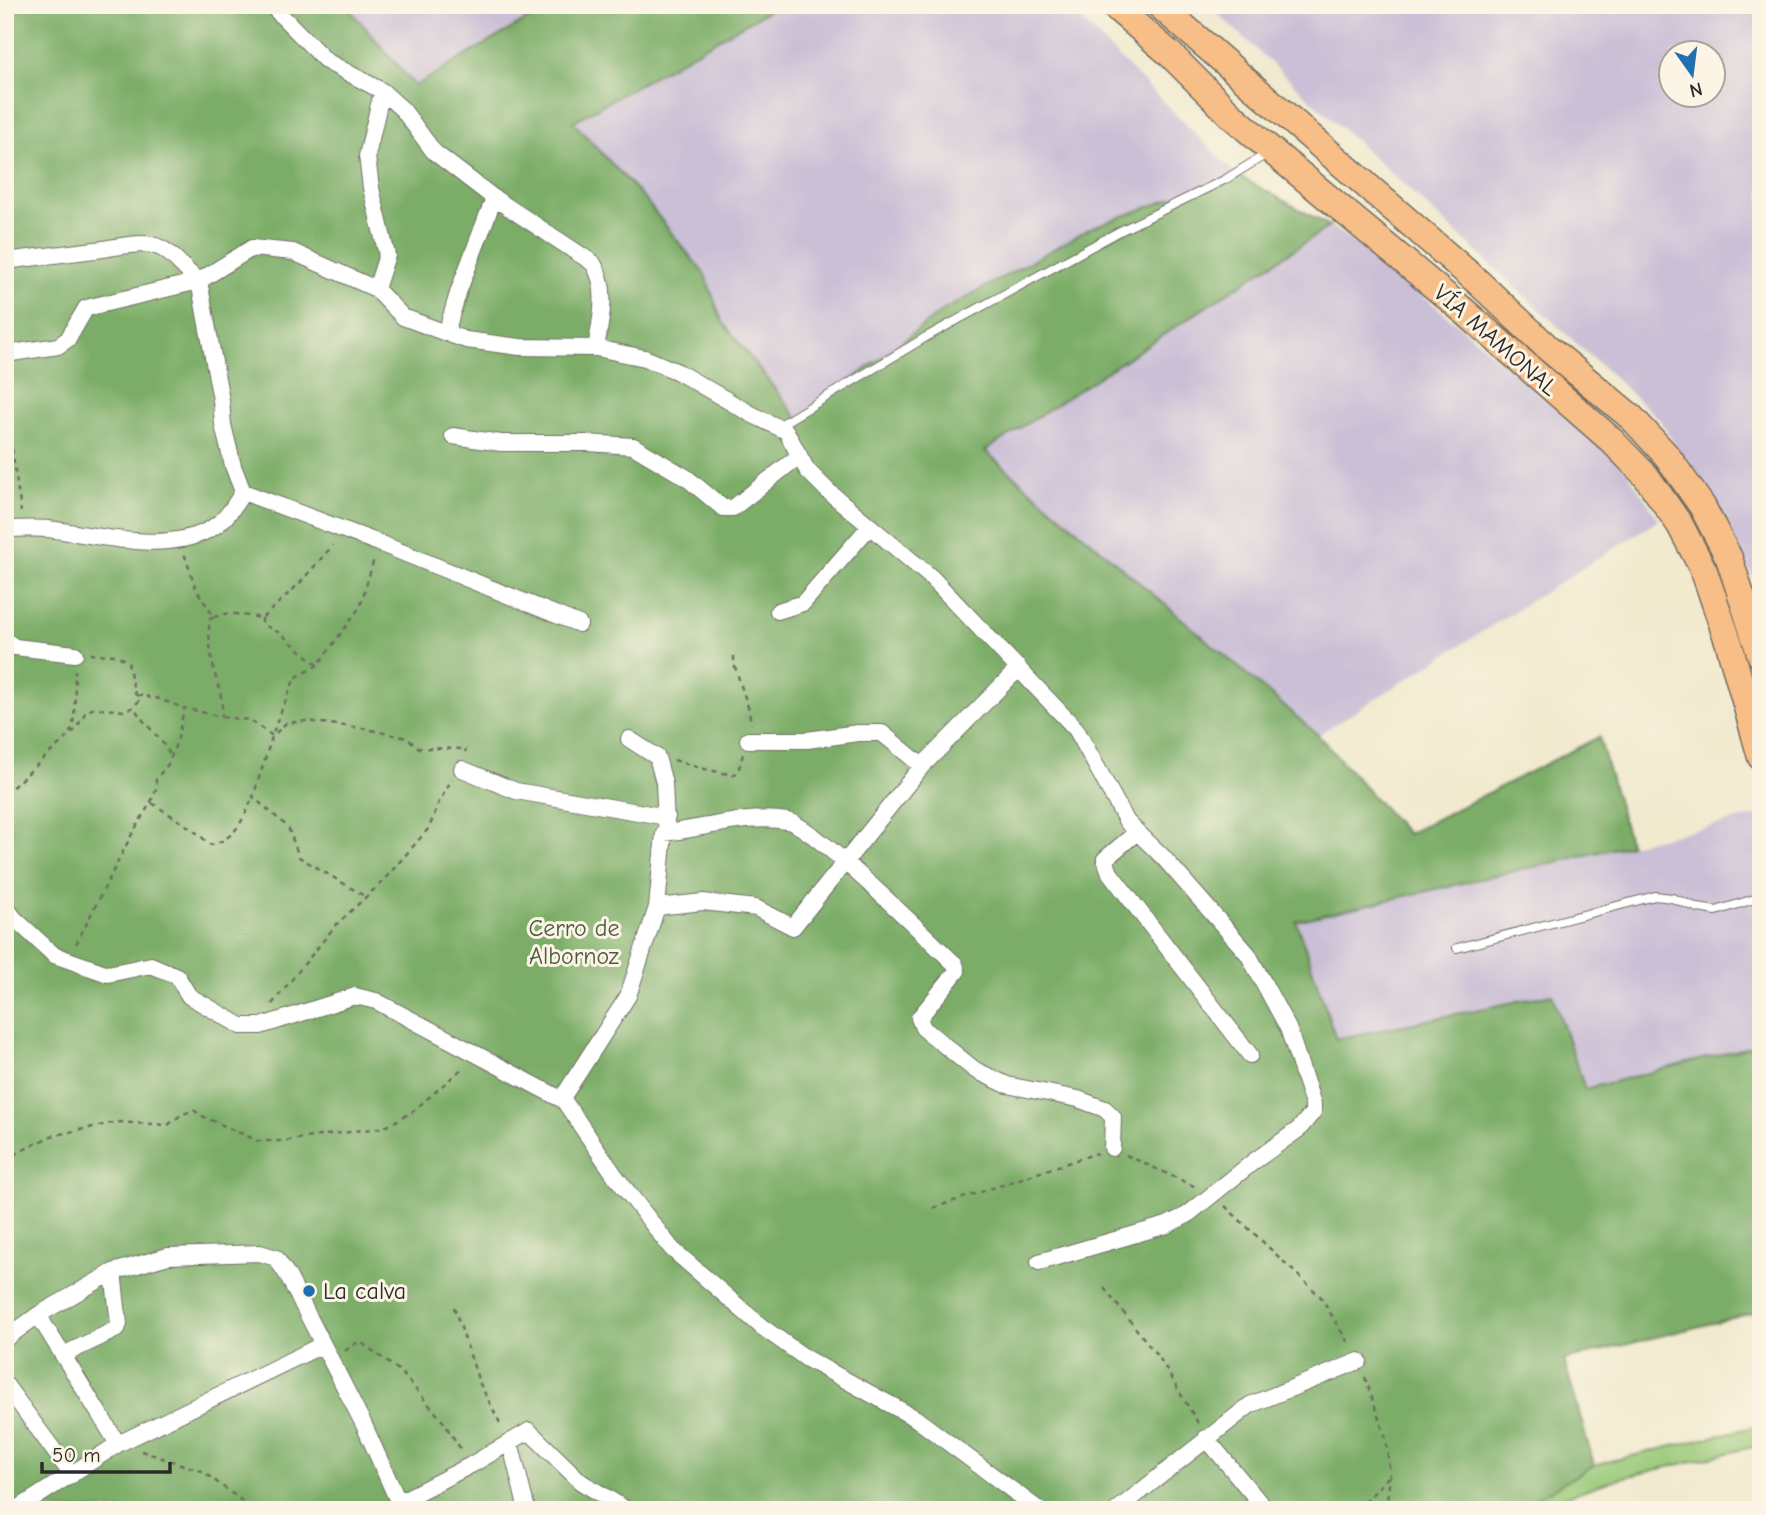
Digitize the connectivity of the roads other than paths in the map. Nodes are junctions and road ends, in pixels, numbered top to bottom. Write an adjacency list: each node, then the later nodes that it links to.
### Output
1 (271, 5): 4 (street)
2 (1113, 5): 5 (main road, VÍA MAMONAL)
3 (1159, 5): 23 (main road, VÍA MAMONAL)
4 (382, 91): 6 (street); 9 (street)
5 (1272, 150): 13 (lane); 27 (main road, VÍA MAMONAL)
6 (494, 198): 10 (street); 11 (street)
7 (5, 261): 8 (street)
8 (199, 281): 9 (street); 12 (street); 16 (street)
9 (376, 289): 10 (street)
10 (446, 333): 11 (street)
11 (596, 348): 13 (street)
12 (5, 354)
13 (778, 426): 15 (street)
14 (453, 436): 15 (street)
15 (799, 456): 17 (street)
16 (243, 492): 18 (street); 20 (street)
17 (870, 526): 19 (street); 24 (street)
18 (5, 529)
19 (778, 611)
20 (579, 624)
21 (5, 640): 22 (street)
22 (75, 654)
23 (1761, 656)
24 (1019, 668): 28 (street); 31 (street)
25 (629, 739): 30 (street)
26 (748, 740): 28 (street)
27 (1761, 757)
28 (922, 766): 32 (street)
29 (461, 769): 30 (street)
30 (666, 825): 32 (street); 35 (street)
31 (1137, 832): 37 (street); 40 (street)
32 (844, 863): 35 (street); 39 (street)
33 (1761, 897): 36 (lane)
34 (5, 906): 38 (street)
35 (657, 907): 38 (street)
36 (1457, 948)
37 (1250, 1055)
38 (562, 1098): 56 (street)
39 (1112, 1148)
40 (1039, 1262)
41 (113, 1272): 42 (street); 44 (street); 45 (street)
42 (38, 1315): 43 (street); 45 (street)
43 (5, 1339)
44 (322, 1345): 50 (street); 52 (street)
45 (63, 1354): 50 (street)
46 (1359, 1361): 48 (street)
47 (5, 1384): 51 (street)
48 (1206, 1437): 57 (street); 58 (street)
49 (510, 1442): 52 (street); 54 (street); 55 (street)
50 (118, 1444): 51 (street)
51 (72, 1475): 53 (street)
52 (400, 1506)
53 (16, 1510)
54 (527, 1510)
55 (627, 1510)
56 (1040, 1510)
57 (1117, 1510)
58 (1266, 1510)

